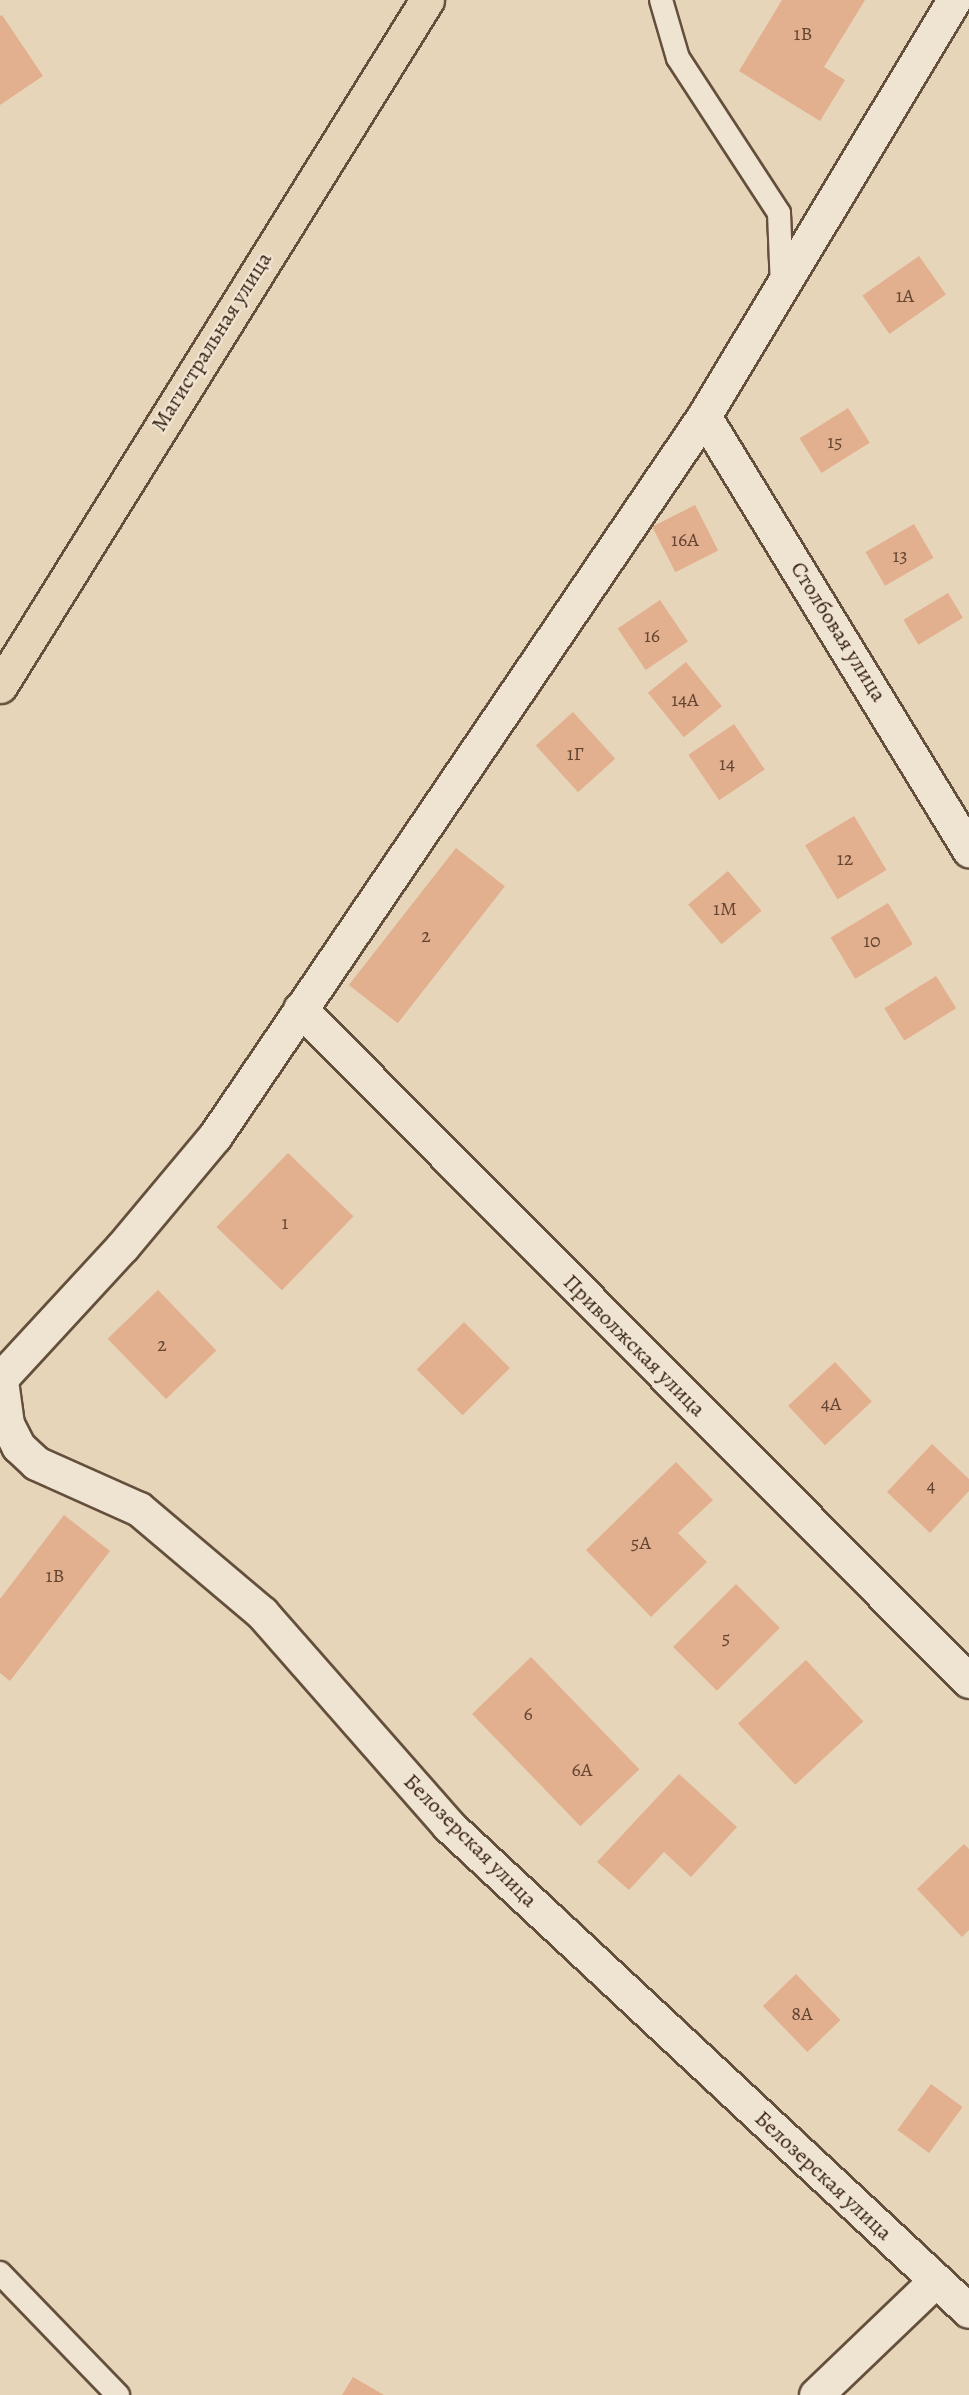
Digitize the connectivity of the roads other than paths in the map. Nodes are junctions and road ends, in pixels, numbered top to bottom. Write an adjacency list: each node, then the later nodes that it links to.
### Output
1 (427, 0): 6 (highway, Магистральная улица)
2 (661, 0): 4 (lane)
3 (954, 0): 4 (street)
4 (782, 289): 5 (street)
5 (704, 416): 7 (street, Столбовая улица); 8 (street)
6 (0, 686)
7 (969, 850)
8 (300, 1009): 9 (street); 10 (street, Приволжская улица)
9 (2, 1375): 12 (street, Белозерская улица)
10 (969, 1681)
11 (0, 2273): 14 (lane)
12 (935, 2281): 13 (street, Белозерская улица); 15 (street)
13 (969, 2311)
14 (118, 2395)
15 (816, 2395)

